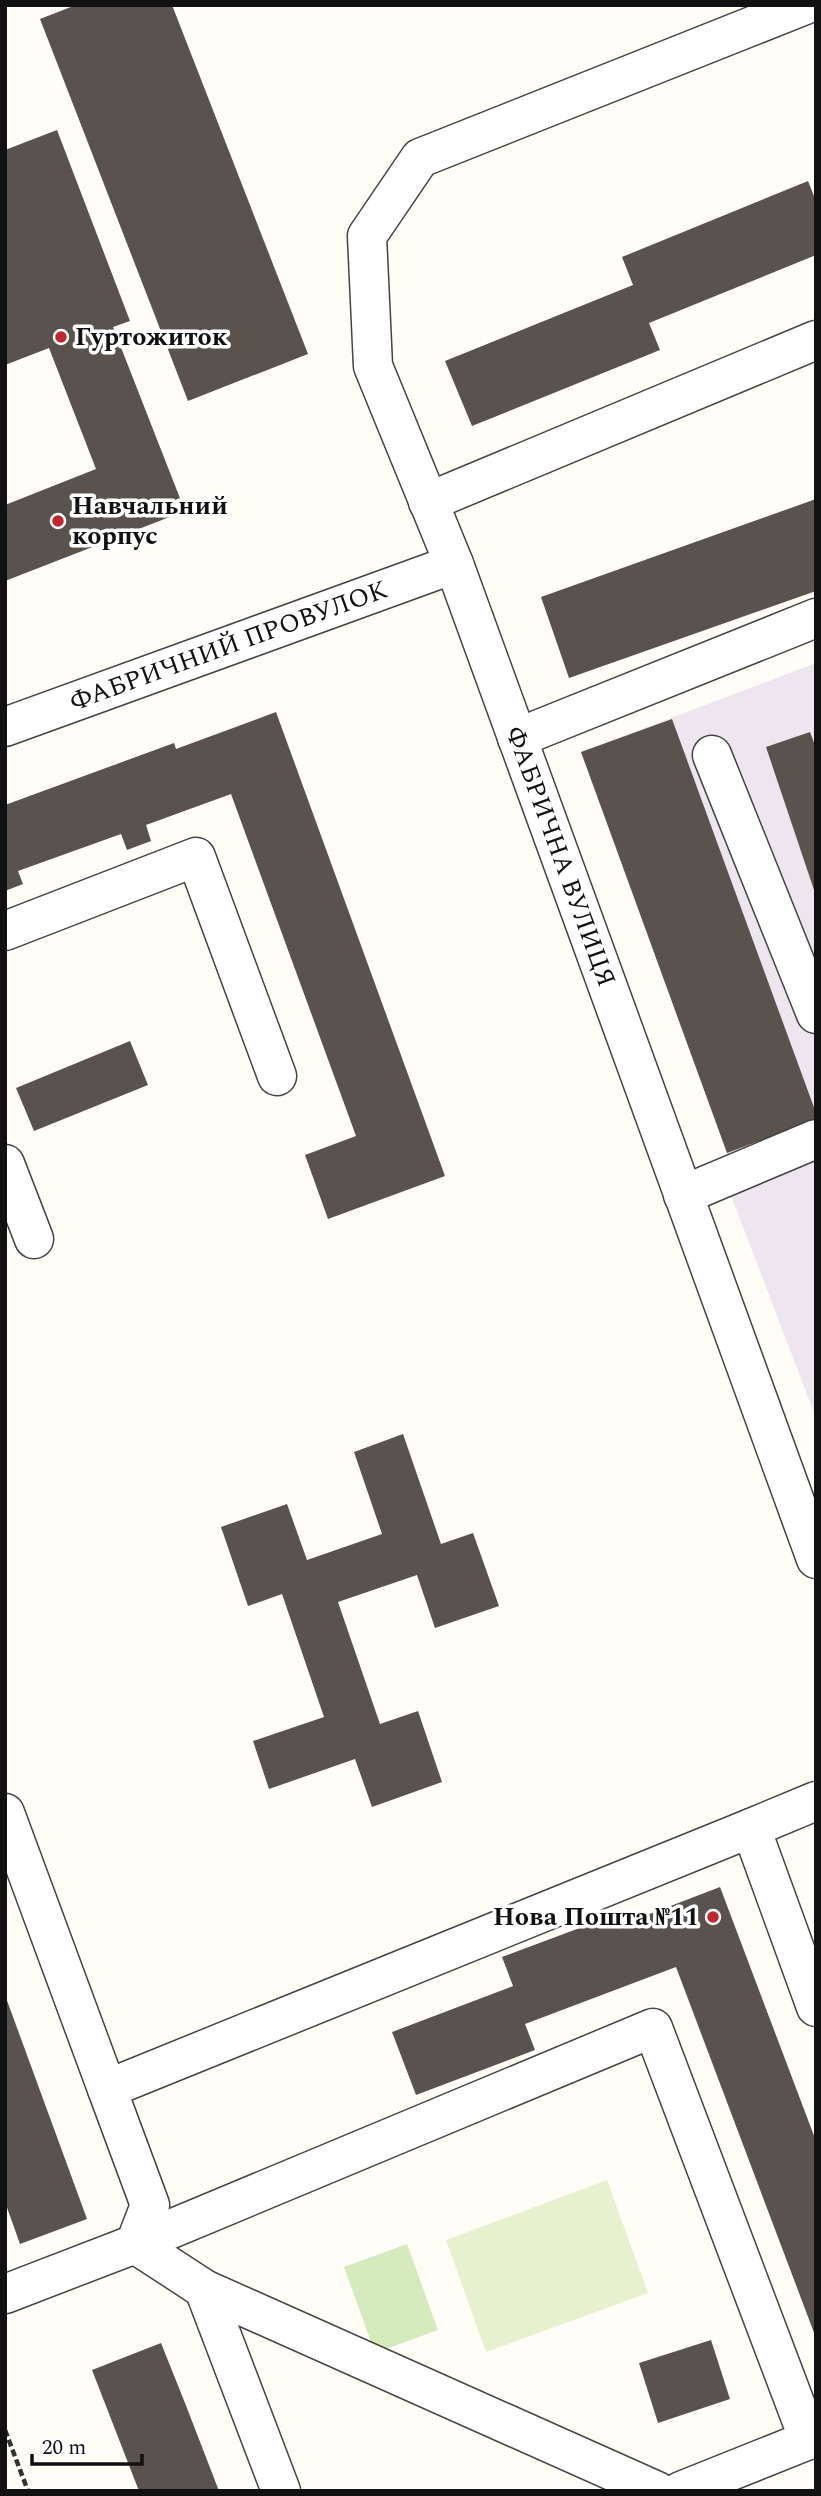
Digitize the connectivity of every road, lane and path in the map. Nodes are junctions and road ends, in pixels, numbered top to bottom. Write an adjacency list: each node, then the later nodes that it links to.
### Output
1 (805, 5): 3 (street, ФАБРИЧНА ВУЛИЦЯ)
2 (816, 340): 3 (street)
3 (428, 502): 4 (street, ФАБРИЧНА ВУЛИЦЯ)
4 (454, 564): 6 (street, ФАБРИЧНИЙ ПРОВУЛОК); 7 (street, ФАБРИЧНА ВУЛИЦЯ)
5 (816, 618): 7 (street)
6 (5, 727)
7 (517, 738): 14 (street, ФАБРИЧНА ВУЛИЦЯ)
8 (712, 755): 10 (street)
9 (5, 931): 11 (street)
10 (816, 1014)
11 (277, 1076)
12 (816, 1139): 14 (street)
13 (5, 1164): 15 (street)
14 (683, 1195): 16 (street, ФАБРИЧНА ВУЛИЦЯ)
15 (34, 1239)
16 (816, 1559)
17 (816, 1801): 19 (street)
18 (5, 1813): 21 (street)
19 (751, 1828): 20 (street); 21 (street)
20 (816, 2007)
21 (107, 2089): 22 (street)
22 (135, 2244): 23 (street); 24 (street); 26 (street)
23 (204, 2289): 28 (street); 29 (street)
24 (5, 2294)
25 (5, 2430): 27 (path)
26 (812, 2438): 30 (street)
27 (28, 2491)
28 (281, 2491)
29 (657, 2491)
30 (681, 2491)

